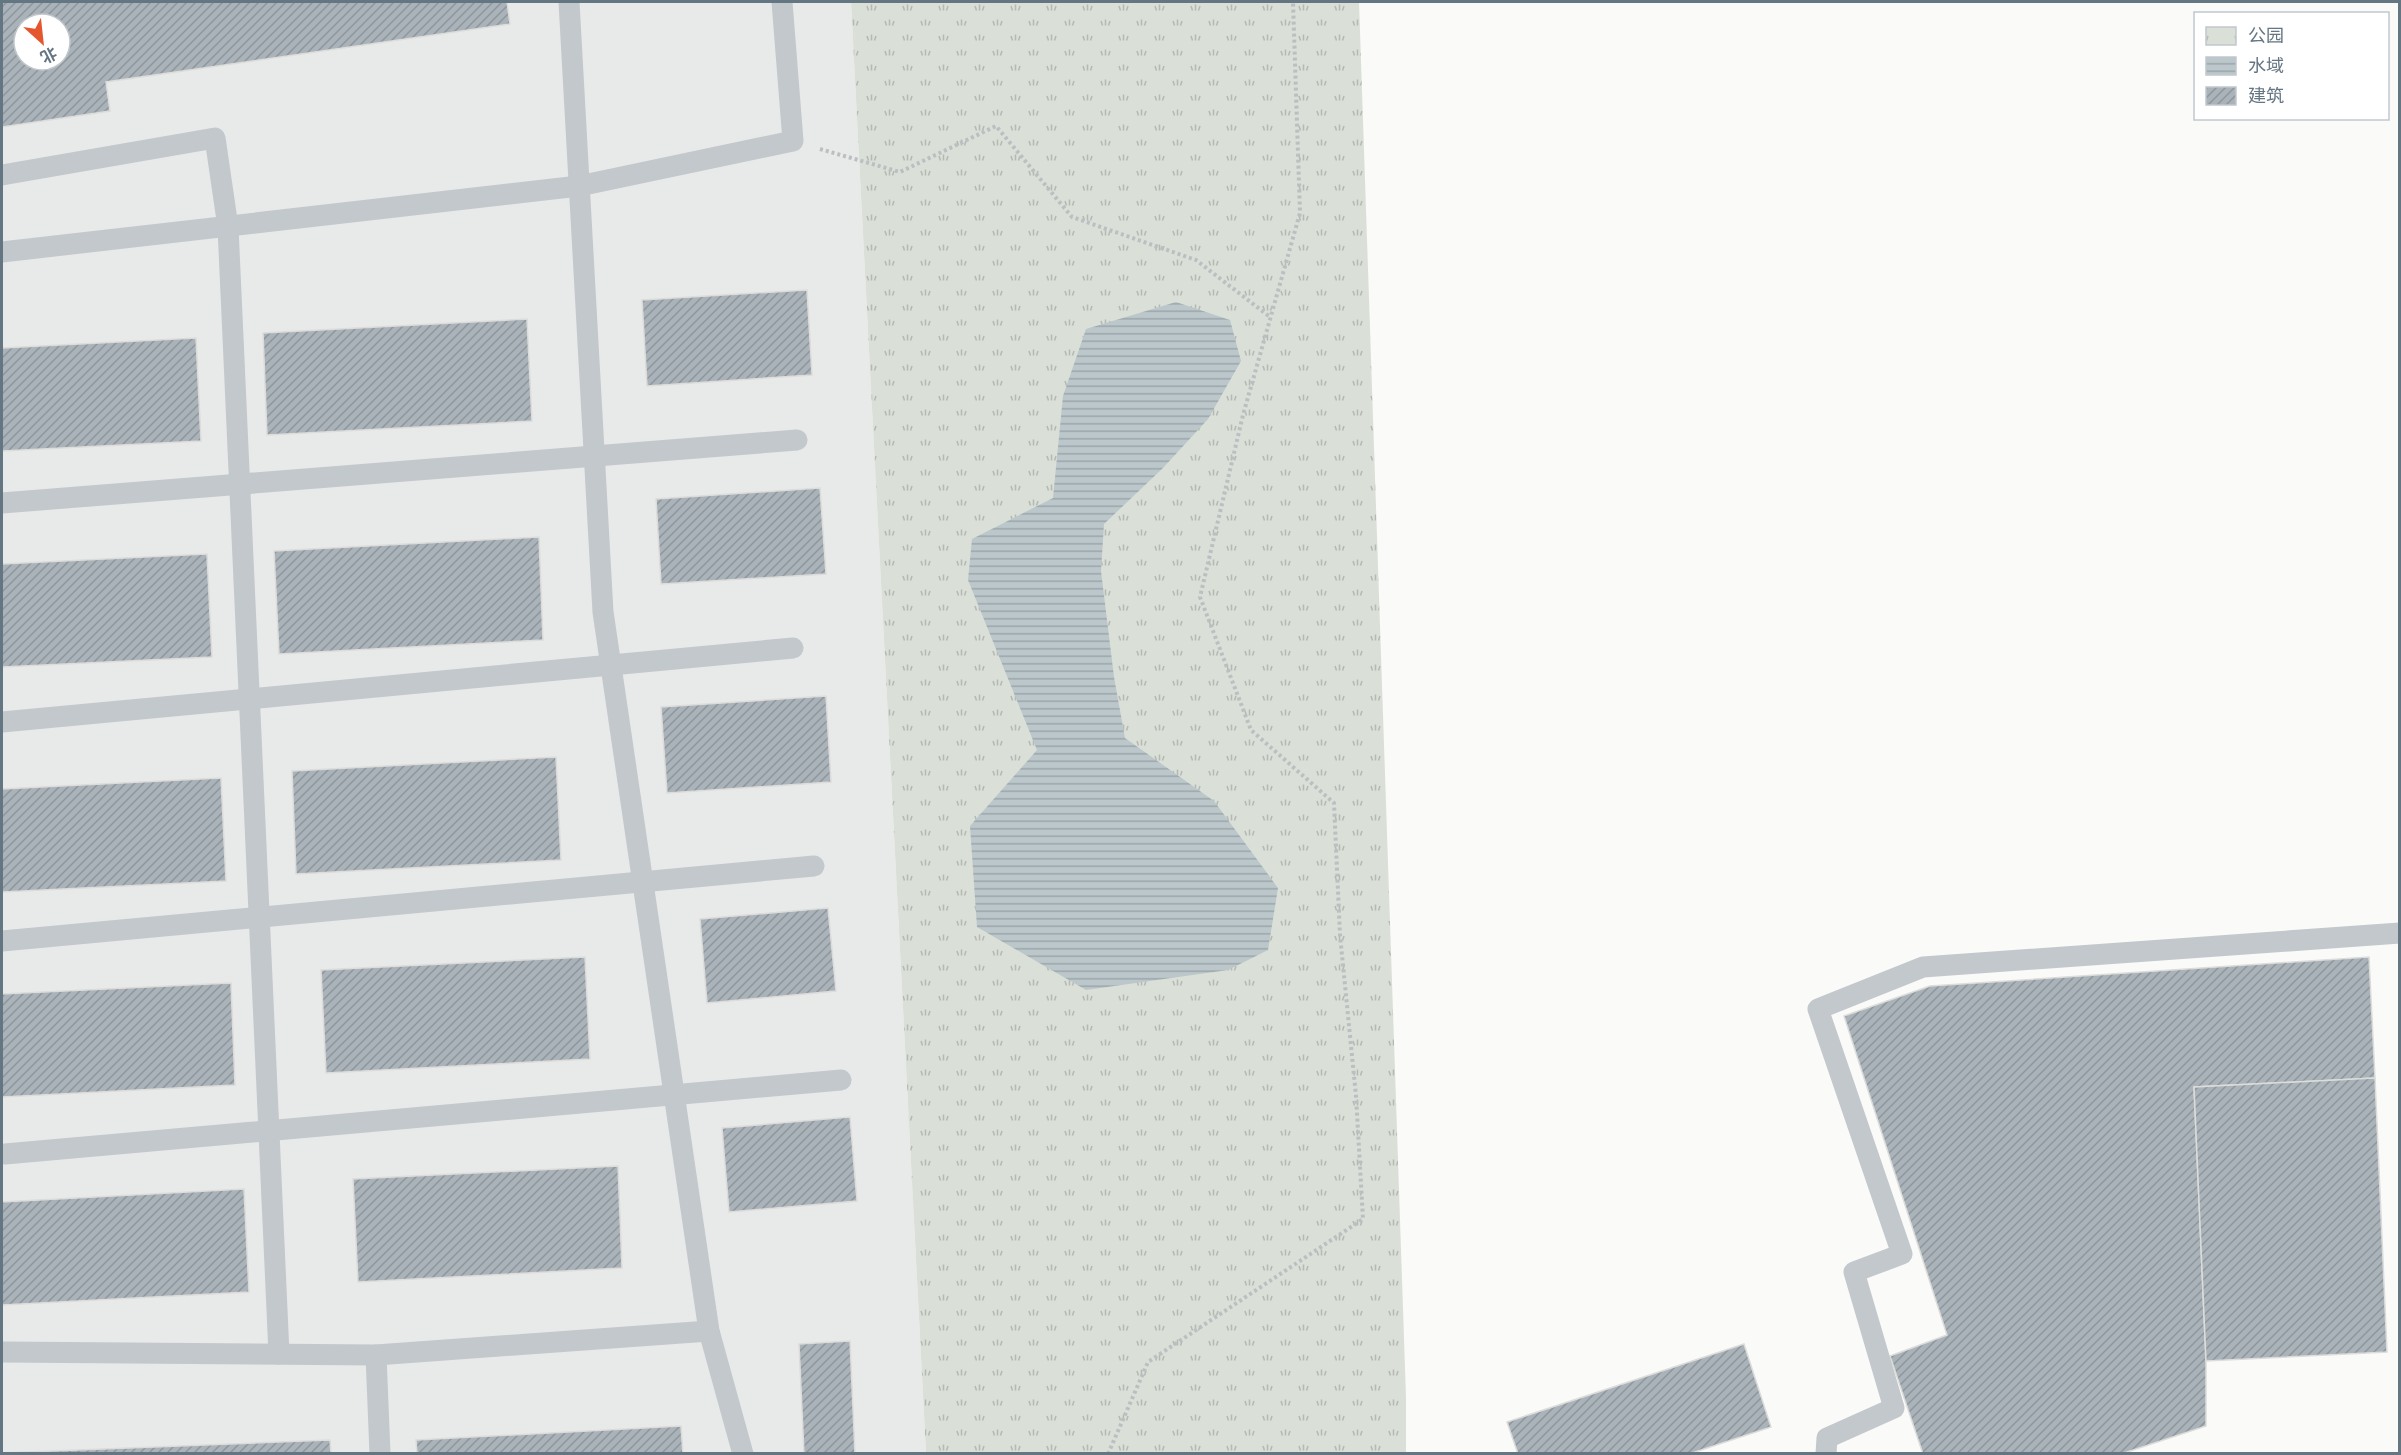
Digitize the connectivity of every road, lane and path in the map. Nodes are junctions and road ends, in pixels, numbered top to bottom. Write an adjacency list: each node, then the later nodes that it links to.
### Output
1 (569, 2): 6 (lane)
2 (782, 2): 4 (lane)
3 (1293, 2): 9 (path)
4 (793, 141): 6 (lane); 9 (path)
5 (2, 175): 7 (lane)
6 (579, 186): 7 (lane); 11 (lane)
7 (228, 226): 8 (lane); 12 (lane)
8 (2, 252)
9 (1270, 317): 33 (path)
10 (796, 440): 11 (lane)
11 (594, 456): 12 (lane); 15 (lane)
12 (240, 484): 13 (lane); 16 (lane)
13 (2, 503)
14 (793, 648): 15 (lane)
15 (611, 665): 16 (lane); 19 (lane)
16 (249, 699): 17 (lane); 20 (lane)
17 (2, 722)
18 (814, 866): 19 (lane)
19 (643, 882): 20 (lane); 24 (lane)
20 (259, 917): 22 (lane); 25 (lane)
21 (2400, 933): 34 (lane)
22 (2, 941)
23 (841, 1080): 24 (lane)
24 (674, 1095): 25 (lane); 27 (lane)
25 (269, 1131): 26 (lane); 29 (lane)
26 (5, 1154)
27 (709, 1331): 30 (lane); 32 (lane)
28 (2, 1352): 29 (lane)
29 (279, 1354): 30 (lane)
30 (376, 1355): 31 (lane)
31 (380, 1454)
32 (743, 1454)
33 (1108, 1454)
34 (1826, 1454)

